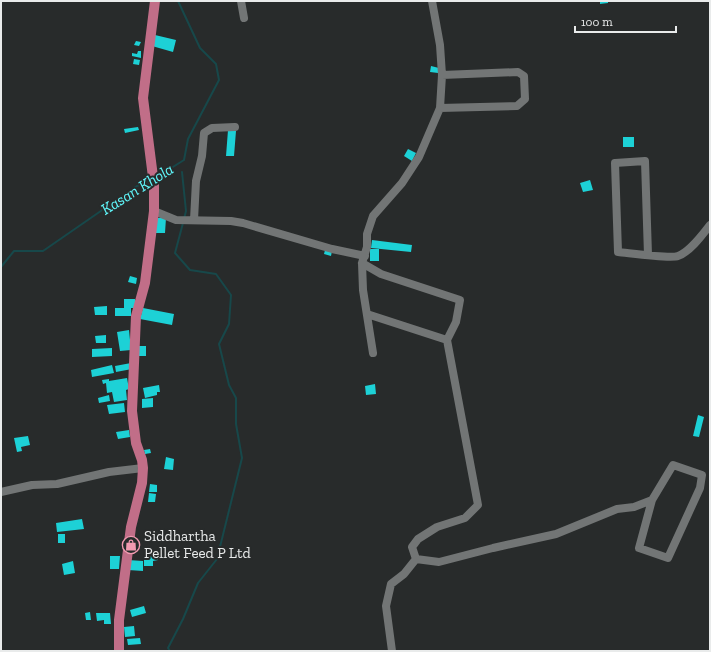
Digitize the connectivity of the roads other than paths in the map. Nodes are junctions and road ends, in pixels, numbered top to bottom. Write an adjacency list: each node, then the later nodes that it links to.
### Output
1 (155, 1): 8 (main road)
2 (241, 1): 4 (street)
3 (432, 1): 5 (street)
4 (244, 18)
5 (442, 75): 6 (street); 6 (street)
6 (440, 108): 12 (street)
7 (235, 126): 9 (street)
8 (154, 211): 9 (street); 16 (main road)
9 (194, 220): 12 (street)
10 (710, 225): 11 (street)
11 (648, 255): 11 (street)
12 (363, 259): 13 (street); 14 (street)
13 (367, 314): 14 (street); 15 (street)
14 (447, 340): 21 (street)
15 (374, 353)
16 (143, 468): 19 (street); 22 (main road)
17 (702, 474): 18 (street); 20 (street); 20 (street)
18 (710, 480)
19 (1, 492)
20 (652, 500): 21 (street)
21 (416, 559): 23 (street)
22 (119, 651)
23 (392, 651)

